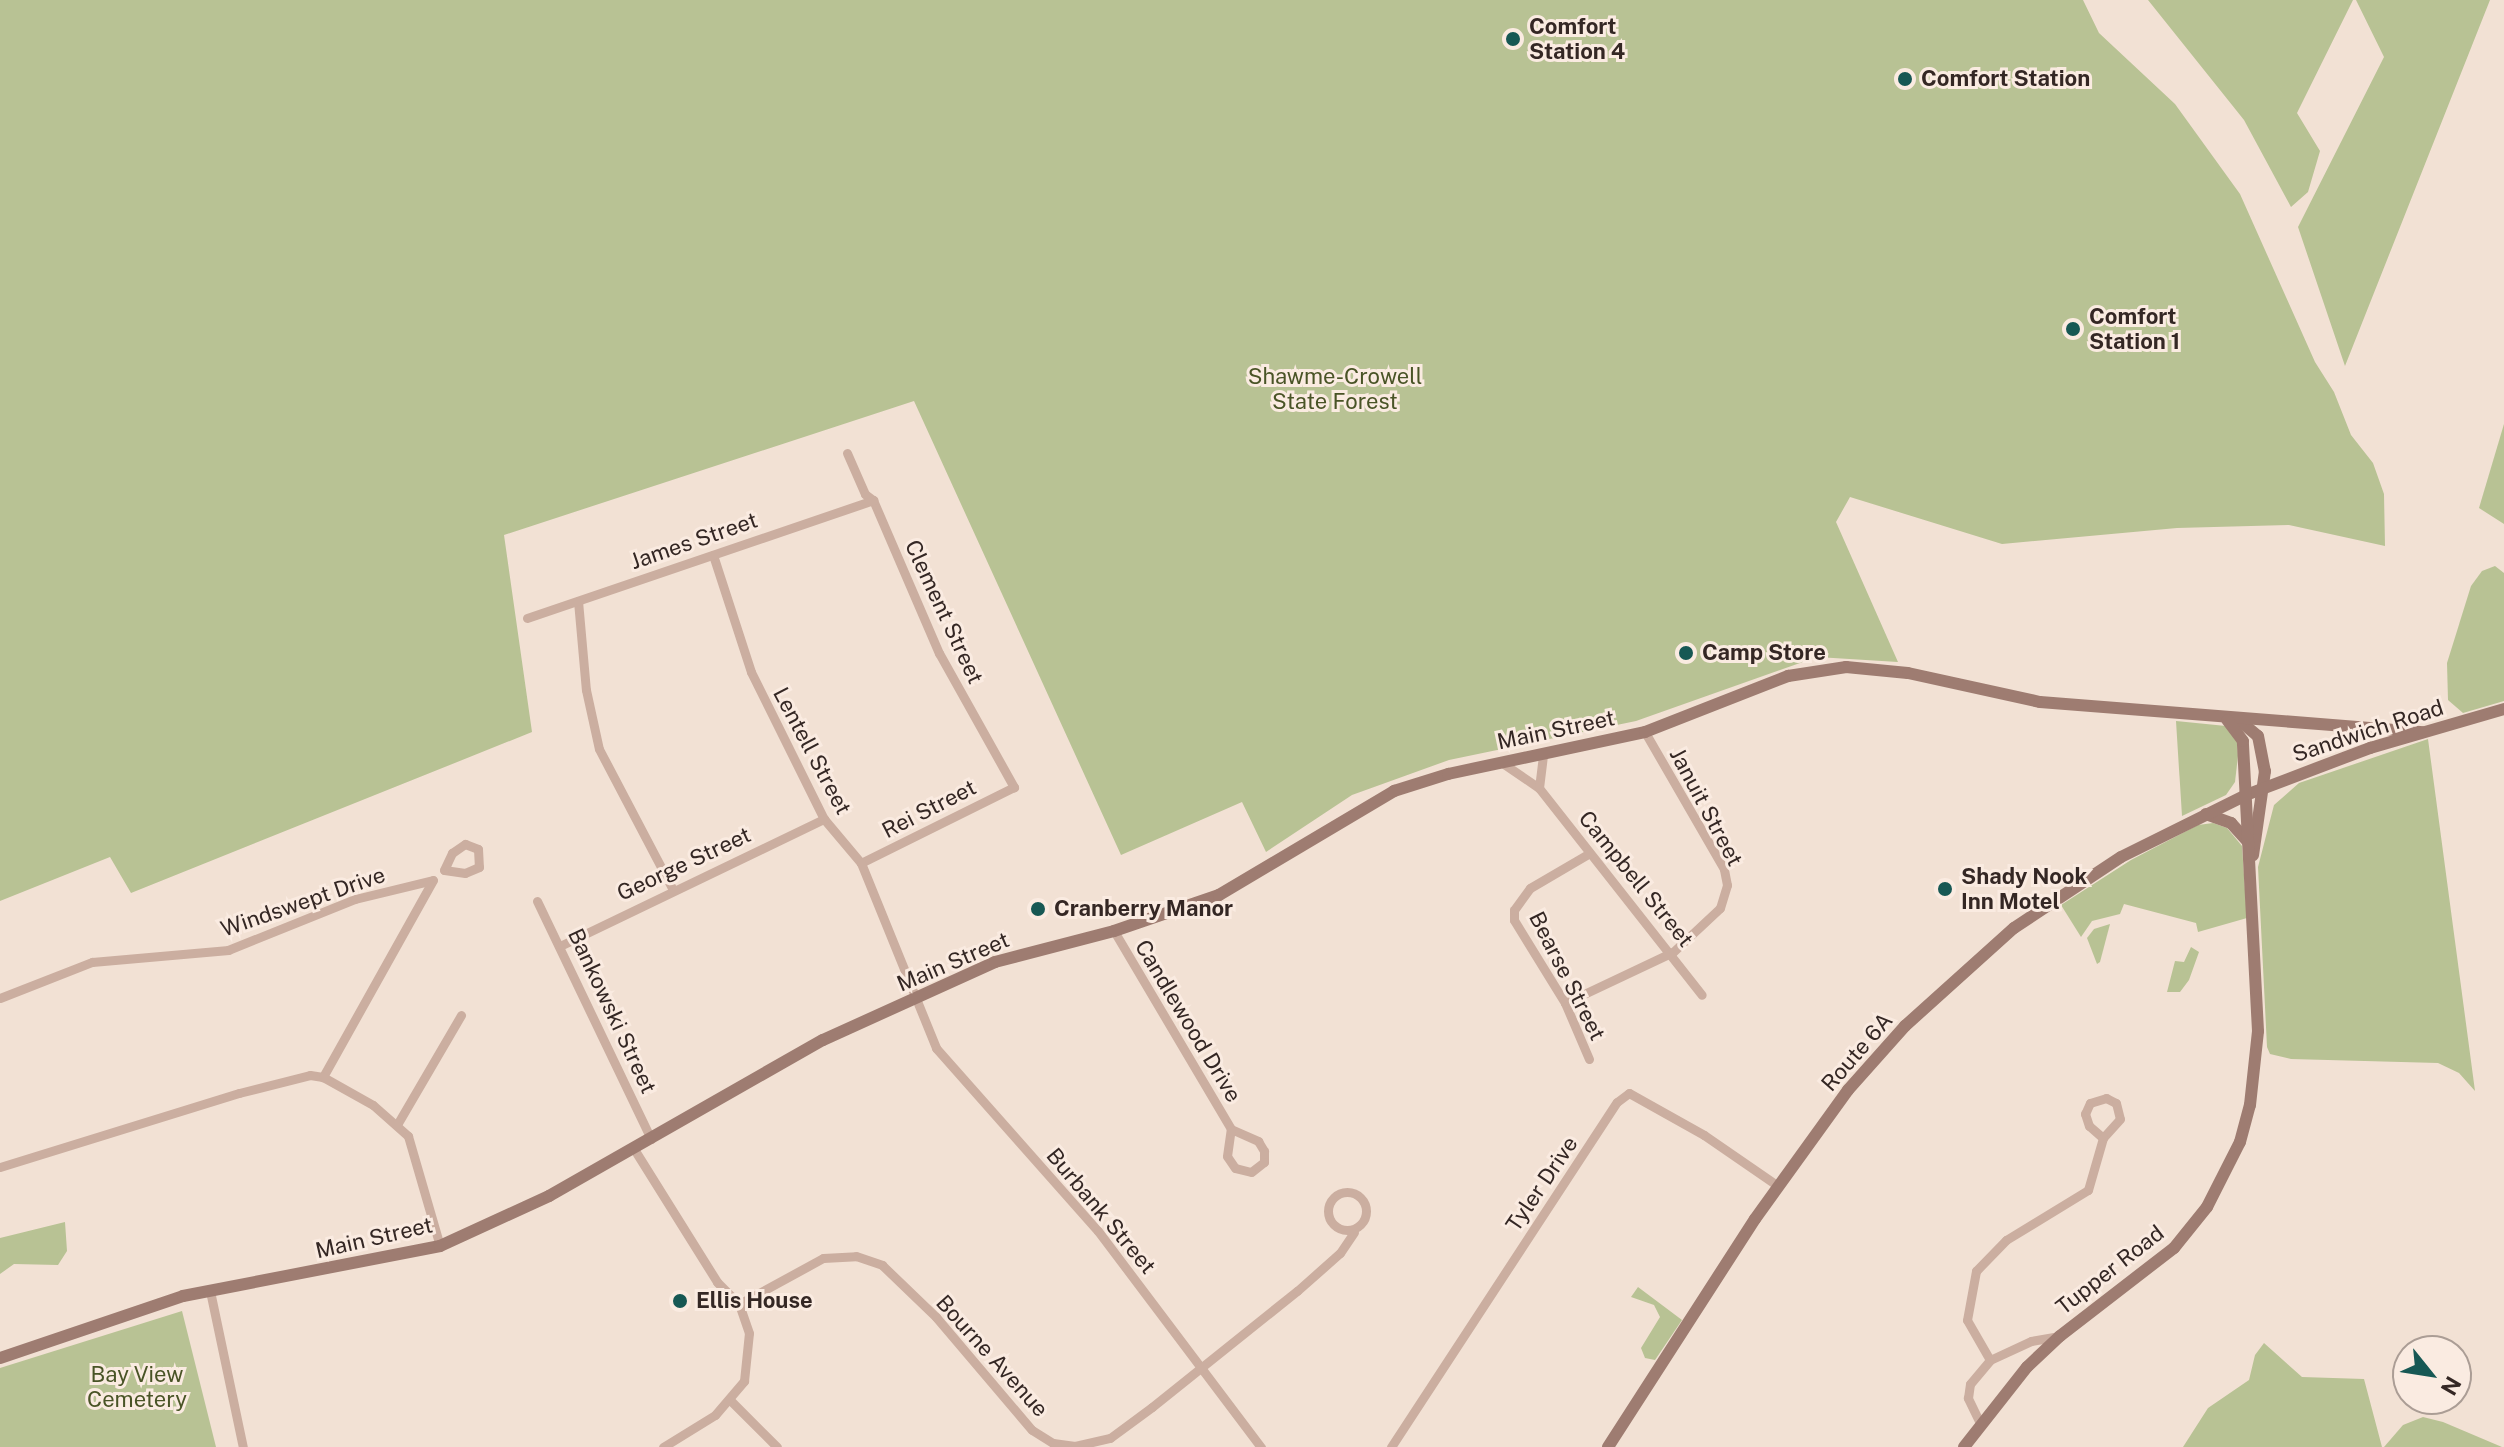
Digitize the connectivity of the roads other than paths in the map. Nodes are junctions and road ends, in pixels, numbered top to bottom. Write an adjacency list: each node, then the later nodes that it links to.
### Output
1 (847, 453): 2 (street, Clement Street)
2 (873, 500): 3 (street, James Street); 12 (street, Clement Street)
3 (713, 555): 4 (street, James Street); 17 (street, Lentell Street)
4 (578, 601): 5 (street, James Street); 24 (street)
5 (527, 618)
6 (2504, 709): 9 (main road, Sandwich Road)
7 (2230, 719): 8 (main road, Main Street); 9 (main road, Main Street); 13 (main road); 15 (main road)
8 (1645, 732): 10 (main road, Main Street); 28 (street, Januit Street)
9 (2423, 732): 13 (main road, Sandwich Road)
10 (1543, 753): 11 (main road, Main Street); 14 (street)
11 (1501, 762): 14 (street, Campbell Street); 26 (main road, Main Street)
12 (1014, 787): 20 (street, Rei Street)
13 (2265, 787): 15 (main road, Sandwich Road); 21 (main road, Tupper Road)
14 (1539, 788): 19 (street, Campbell Street)
15 (2246, 795): 16 (main road, Route 6A); 18 (main road, Tupper Road)
16 (2203, 814): 18 (main road); 42 (main road, Route 6A)
17 (824, 819): 20 (street, Lentell Street); 24 (street, George Street)
18 (2248, 842): 21 (main road, Tupper Road)
19 (1590, 853): 28 (street, Campbell Street); 32 (street, Bearse Street)
20 (861, 863): 31 (street, Lentell Street)
21 (2251, 866): 47 (main road, Tupper Road)
22 (444, 870): 23 (street, Windswept Drive)
23 (433, 880): 30 (street, Windswept Drive); 35 (street, Windswept Drive)
24 (672, 888): 27 (street, George Street)
25 (537, 901): 27 (street, Bankowski Street)
26 (1114, 931): 31 (main road, Main Street); 37 (street, Candlewood Drive)
27 (562, 945): 39 (street, Bankowski Street)
28 (1673, 952): 29 (street, Campbell Street); 32 (street, Januit Street)
29 (1702, 995)
30 (0, 998)
31 (913, 1000): 39 (main road, Main Street); 50 (street, Burbank Street)
32 (1565, 1003): 34 (street, Bearse Street)
33 (461, 1015): 36 (street)
34 (1589, 1059)
35 (323, 1077): 36 (street); 41 (street)
36 (398, 1123): 44 (street)
37 (1231, 1129): 37 (street, Candlewood Drive)
38 (2103, 1138): 38 (street); 49 (street)
39 (651, 1139): 40 (main road, Main Street)
40 (634, 1149): 44 (main road, Main Street); 46 (street)
41 (0, 1167)
42 (1778, 1186): 57 (street, Tyler Drive); 58 (main road, Route 6A)
43 (1354, 1232): 43 (street); 50 (street, Bourne Avenue)
44 (440, 1246): 45 (main road, Main Street)
45 (210, 1291): 48 (main road, Main Street); 53 (street)
46 (739, 1304): 50 (street, Bourne Avenue); 51 (street)
47 (2060, 1336): 49 (street); 52 (main road, Tupper Road)
48 (0, 1358)
49 (1990, 1360): 52 (street)
50 (1203, 1364): 56 (street, Burbank Street)
51 (731, 1401): 54 (street); 55 (street)
52 (1980, 1423): 59 (main road, Tupper Road)
53 (243, 1447)
54 (663, 1447)
55 (777, 1447)
56 (1261, 1447)
57 (1391, 1447)
58 (1608, 1447)
59 (1964, 1447)

